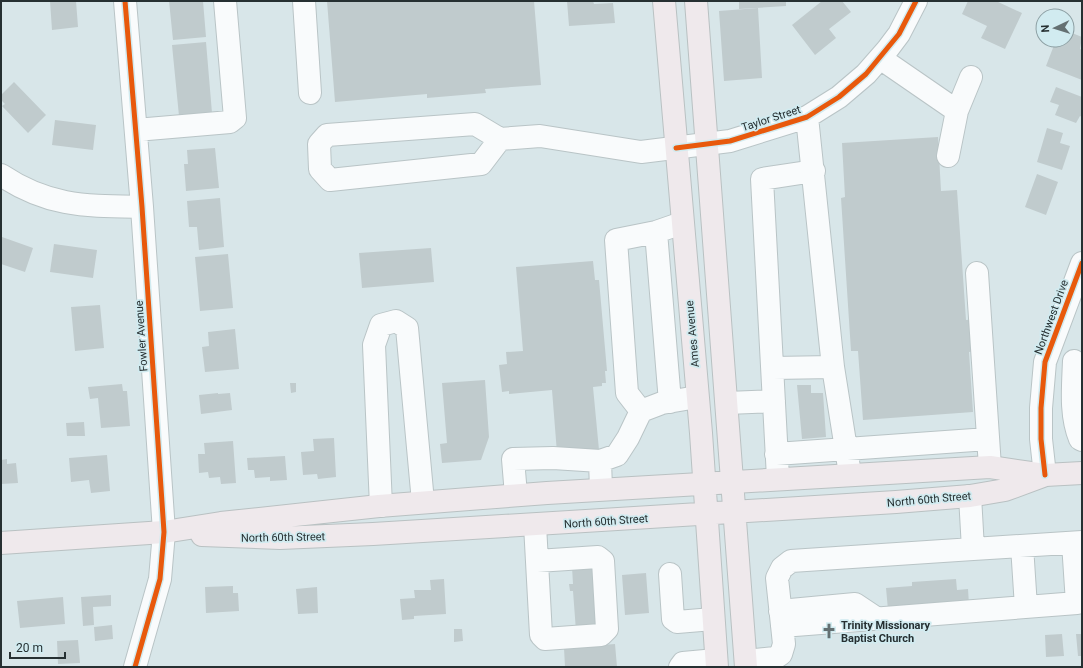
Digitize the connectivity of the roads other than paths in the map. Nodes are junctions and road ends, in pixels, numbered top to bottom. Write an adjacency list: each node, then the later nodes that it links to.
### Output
1 (125, 1): 12 (street, Fowler Avenue)
2 (225, 1): 12 (street)
3 (304, 1): 9 (street)
4 (664, 1): 15 (main road, Ames Avenue)
5 (696, 1): 14 (main road)
6 (916, 1): 7 (street, Taylor Street)
7 (880, 58): 10 (street); 11 (street, Taylor Street)
8 (971, 77): 10 (street)
9 (310, 93)
10 (958, 110): 16 (street)
11 (808, 117): 14 (street, Taylor Street); 17 (street)
12 (136, 130): 19 (street, Fowler Avenue)
13 (500, 139): 13 (street); 15 (street, Taylor Street)
14 (708, 144): 15 (street, Taylor Street); 31 (main road)
15 (676, 148): 20 (main road, Ames Avenue)
16 (948, 156)
17 (814, 171): 26 (street); 27 (street)
18 (1, 175): 19 (street)
19 (142, 207): 55 (street, Fowler Avenue)
20 (682, 223): 21 (street); 28 (main road, Ames Avenue)
21 (656, 232): 30 (street); 34 (street)
22 (1082, 263): 25 (street, Northwest Drive)
23 (977, 273): 35 (street)
24 (1078, 360): 25 (street); 32 (street)
25 (1045, 362): 33 (street, Northwest Drive)
26 (833, 367): 27 (street); 37 (street)
27 (773, 368): 29 (street)
28 (697, 397): 30 (street); 46 (main road, Ames Avenue)
29 (774, 401): 31 (street); 38 (street)
30 (670, 402): 34 (street)
31 (727, 403): 45 (main road)
32 (1077, 404): 33 (street); 36 (street)
33 (1042, 408): 43 (street, Northwest Drive)
34 (641, 411): 39 (street)
35 (988, 439): 37 (street); 40 (street)
36 (1082, 440)
37 (847, 450): 38 (street); 42 (street)
38 (776, 454): 44 (street)
39 (600, 461): 47 (street); 48 (street)
40 (990, 467): 42 (main road, North 60th Street); 43 (main road, North 60th Street)
41 (1082, 473): 43 (main road, North 60th Street)
42 (850, 474): 44 (main road, North 60th Street)
43 (1045, 475): 49 (main road, North 60th Street)
44 (778, 478): 45 (main road, North 60th Street)
45 (732, 481): 46 (main road, North 60th Street); 52 (main road)
46 (704, 483): 47 (main road, North 60th Street); 53 (main road, Ames Avenue)
47 (601, 489): 48 (main road, North 60th Street)
48 (516, 495): 50 (main road, North 60th Street)
49 (970, 496): 52 (main road, North 60th Street); 59 (street)
50 (423, 502): 51 (main road, North 60th Street); 51 (street)
51 (381, 506): 55 (main road, North 60th Street)
52 (735, 511): 53 (main road, North 60th Street); 66 (main road)
53 (706, 514): 54 (main road, North 60th Street); 64 (main road, Ames Avenue)
54 (535, 525): 55 (main road, North 60th Street); 60 (street)
55 (164, 532): 57 (main road, North 60th Street); 67 (street, Fowler Avenue)
56 (1077, 542): 58 (street); 62 (street)
57 (1, 543)
58 (1022, 546): 59 (street); 62 (street)
59 (973, 549): 63 (street)
60 (537, 561): 60 (street)
61 (670, 574): 64 (street)
62 (1026, 608): 63 (street)
63 (781, 618): 66 (street)
64 (713, 619): 65 (main road, Ames Avenue)
65 (717, 664): 68 (street)
66 (746, 664)
67 (135, 667)
68 (680, 667)

